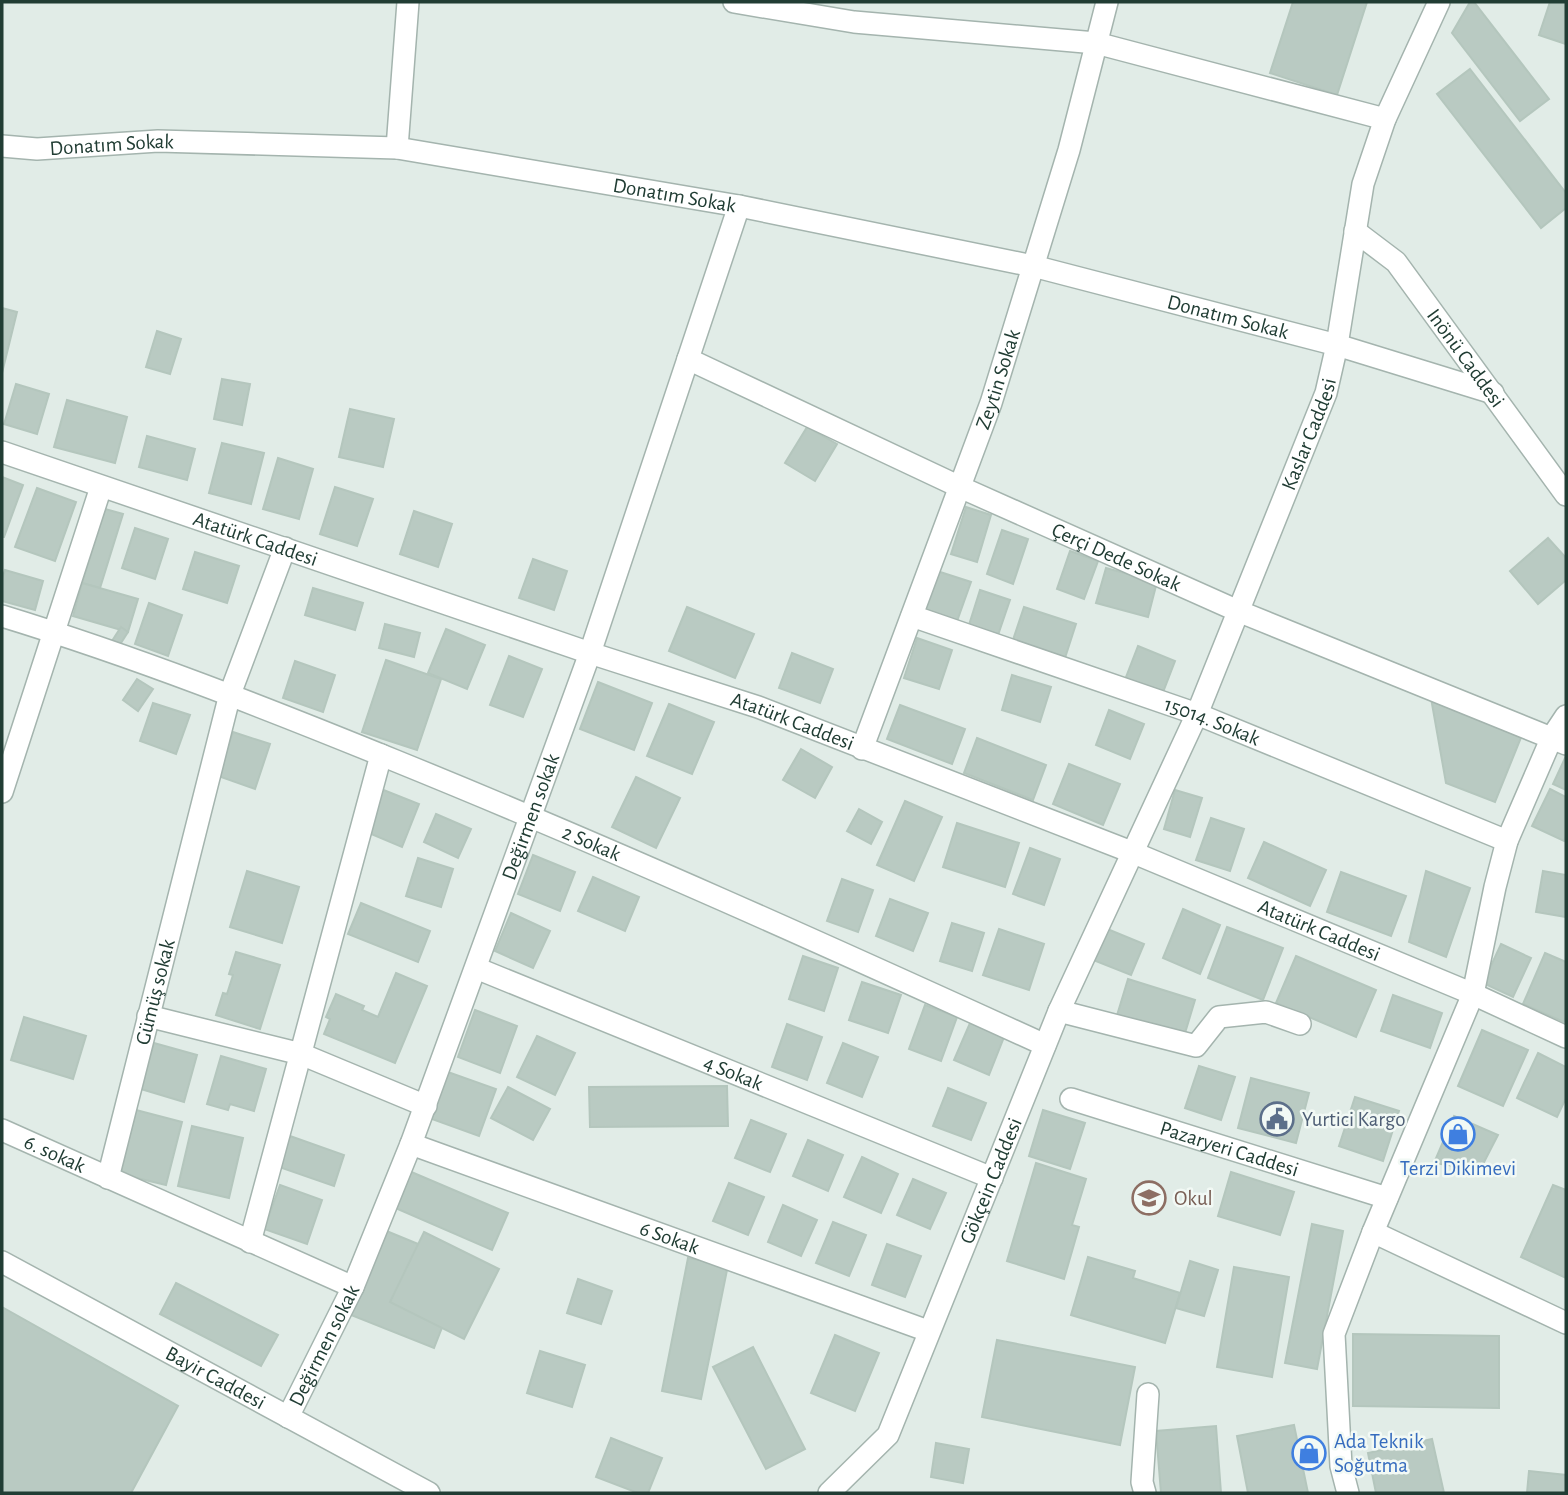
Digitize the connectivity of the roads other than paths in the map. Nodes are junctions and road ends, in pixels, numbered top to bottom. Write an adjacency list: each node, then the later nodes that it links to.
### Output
1 (408, 2): 8 (street)
2 (734, 2): 5 (street)
3 (1107, 2): 5 (street, Zeytin Sokak)
4 (1439, 2): 6 (street, Kaslar Caddesi)
5 (1096, 43): 6 (street); 11 (street, Zeytin Sokak)
6 (1385, 119): 10 (street, Kaslar Caddesi)
7 (2, 146): 8 (street, Donatım Sokak)
8 (397, 148): 9 (street, Donatım Sokak)
9 (739, 206): 11 (street, Donatım Sokak); 13 (street, Değirmen sokak)
10 (1355, 231): 12 (street, Kaslar Caddesi); 14 (street, Inönü Caddesi)
11 (1033, 266): 12 (street, Donatım Sokak); 17 (street, Zeytin Sokak)
12 (1337, 345): 14 (street, Donatım Sokak); 20 (street, Kaslar Caddesi)
13 (688, 359): 17 (street, Çerçi Dede Sokak); 24 (street, Değirmen sokak)
14 (1493, 393): 18 (street, Inönü Caddesi)
15 (2, 452): 16 (street, Atatürk Caddesi)
16 (101, 487): 19 (street, Atatürk Caddesi); 23 (street)
17 (960, 487): 20 (street, Çerçi Dede Sokak); 22 (street, Zeytin Sokak)
18 (1566, 495)
19 (285, 548): 24 (street, Atatürk Caddesi); 25 (street, Gümüş sokak)
20 (1238, 611): 26 (street, Kaslar Caddesi); 28 (street, Çerçi Dede Sokak)
21 (2, 615): 23 (street, 2 Sokak)
22 (912, 616): 26 (street, 15014. Sokak); 29 (street, Zeytin Sokak)
23 (52, 631): 25 (street, 2 Sokak); 31 (street)
24 (590, 653): 29 (street, Atatürk Caddesi); 32 (street, Değirmen sokak)
25 (230, 694): 30 (street, 2 Sokak); 38 (street, Gümüş sokak)
26 (1197, 714): 33 (street, 15014. Sokak); 34 (street, Kaslar Caddesi)
27 (1566, 716): 28 (street)
28 (1559, 741): 33 (street)
29 (862, 749): 34 (street, Atatürk Caddesi)
30 (381, 755): 32 (street, 2 Sokak); 42 (street)
31 (2, 792)
32 (532, 816): 35 (street, Değirmen sokak); 41 (street, 2 Sokak)
33 (1507, 841): 36 (street)
34 (1133, 853): 36 (street, Atatürk Caddesi); 37 (street, Gökçein Caddesi)
35 (476, 968): 44 (street, Değirmen sokak); 48 (street, 4 Sokak)
36 (1473, 994): 40 (street, Atatürk Caddesi); 49 (street)
37 (1059, 1011): 39 (street); 41 (street, Gökçein Caddesi)
38 (148, 1016): 42 (street); 47 (street, Gümüş sokak)
39 (1300, 1024)
40 (1566, 1037)
41 (1045, 1045): 48 (street, Gökçein Caddesi)
42 (300, 1054): 44 (street); 51 (street)
43 (1071, 1099): 49 (street, Pazaryeri Caddesi)
44 (426, 1105): 46 (street, Değirmen sokak)
45 (2, 1130): 47 (street, 6. sokak)
46 (411, 1144): 53 (street, Değirmen sokak); 55 (street, 6 Sokak)
47 (108, 1178): 51 (street)
48 (992, 1178): 55 (street, Gökçein Caddesi)
49 (1387, 1198): 50 (street)
50 (1373, 1232): 54 (street); 61 (street)
51 (250, 1242): 53 (street)
52 (2, 1262): 57 (street, Bayir Caddesi)
53 (353, 1287): 57 (street, Değirmen sokak)
54 (1566, 1323)
55 (929, 1331): 59 (street, Gökçein Caddesi)
56 (1148, 1394): 60 (street)
57 (288, 1417): 58 (street, Bayir Caddesi)
58 (429, 1493)
59 (829, 1493)
60 (1144, 1493)
61 (1348, 1493)

